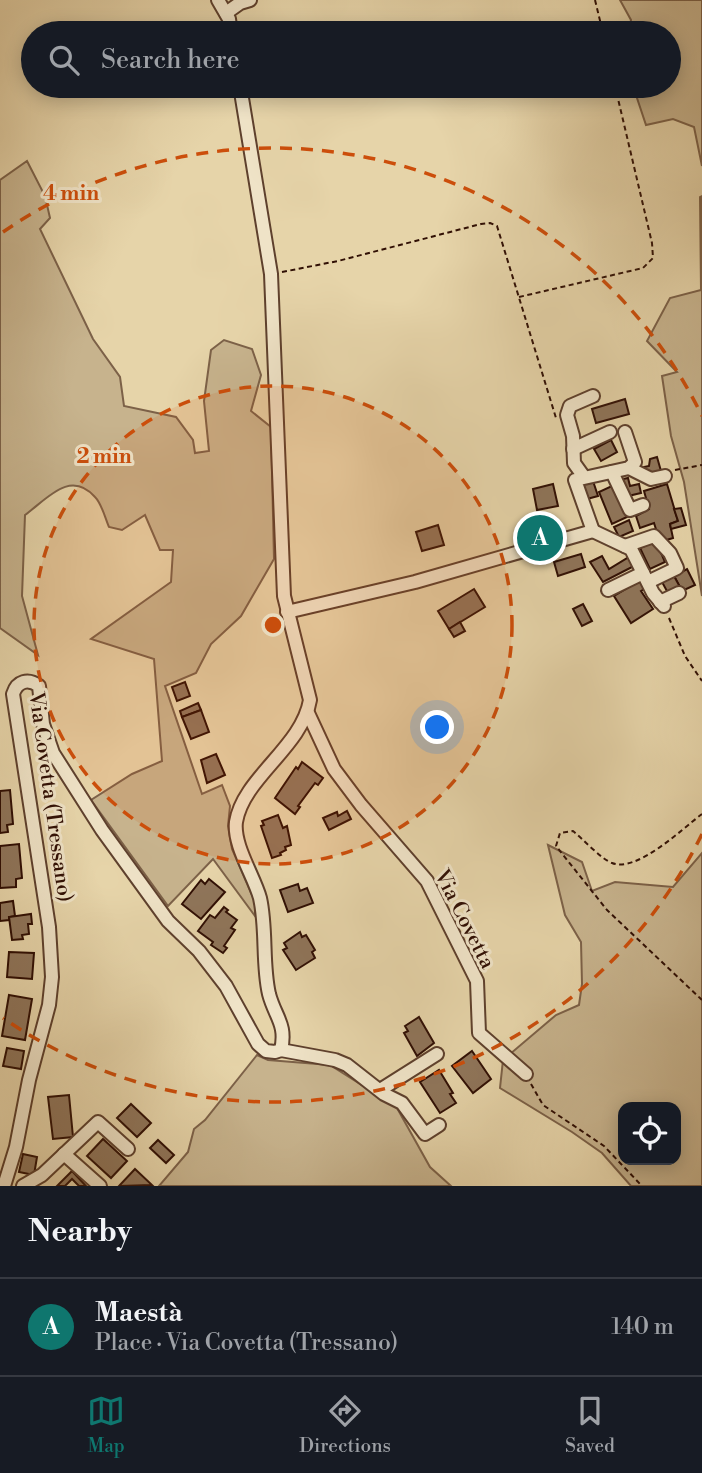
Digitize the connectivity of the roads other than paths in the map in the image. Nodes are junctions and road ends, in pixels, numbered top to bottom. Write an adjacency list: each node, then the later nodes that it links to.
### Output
1 (218, 0): 3 (street)
2 (250, 0): 3 (street)
3 (226, 13): 4 (street)
4 (228, 21)
5 (242, 98): 20 (street)
6 (593, 396): 9 (street)
7 (610, 432): 9 (street)
8 (625, 432): 10 (street)
9 (573, 449): 13 (street)
10 (629, 468): 11 (street); 12 (street)
11 (612, 472): 13 (street); 14 (street)
12 (669, 473)
13 (584, 477): 15 (street)
14 (643, 505)
15 (593, 531): 16 (street); 20 (street)
16 (625, 546): 17 (street); 17 (street)
17 (645, 578): 18 (street); 19 (street)
18 (608, 590)
19 (679, 593)
20 (288, 611): 21 (street)
21 (308, 713): 22 (street); 24 (street, Via Covetta)
22 (281, 1050): 25 (street); 30 (street, Via Covetta (Tressano))
23 (437, 1054): 25 (street)
24 (526, 1074)
25 (382, 1092): 26 (street)
26 (439, 1125)
27 (128, 1149): 28 (street)
28 (64, 1154): 29 (street); 31 (street)
29 (32, 1184)
30 (4, 1186)
31 (100, 1186)

